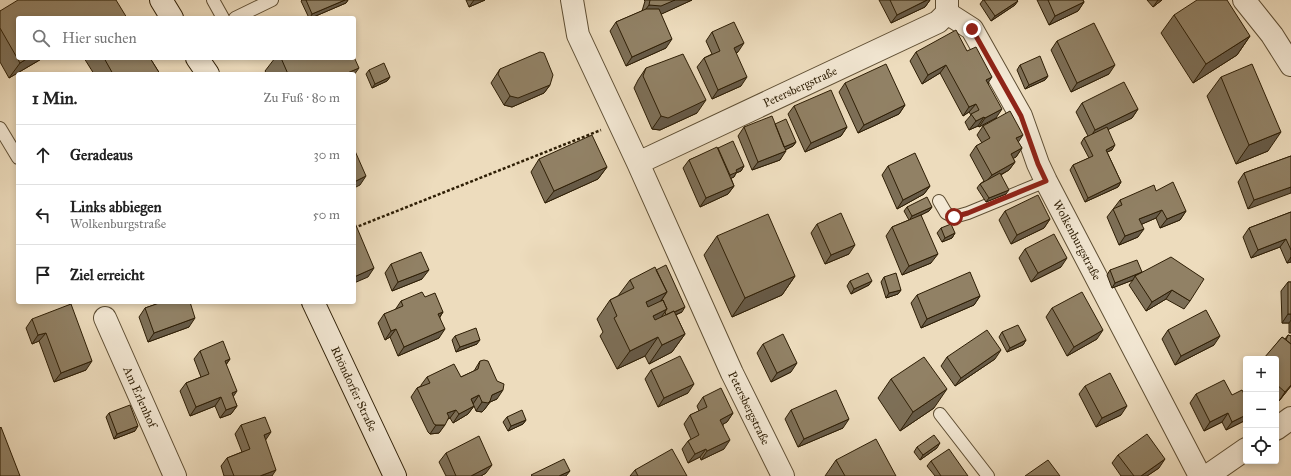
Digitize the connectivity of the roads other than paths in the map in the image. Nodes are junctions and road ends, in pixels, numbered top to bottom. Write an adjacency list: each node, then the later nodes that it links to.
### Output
1 (161, 0): 7 (street)
2 (213, 0): 8 (lane)
3 (272, 0): 9 (lane)
4 (572, 0): 15 (street, Petersbergstraße)
5 (1244, 0): 11 (street)
6 (947, 6): 15 (street, Petersbergstraße); 16 (street, Wolkenburgstraße)
7 (171, 16)
8 (222, 16)
9 (239, 16)
10 (198, 60): 12 (street)
11 (1291, 65)
12 (207, 72)
13 (0, 128): 14 (lane)
14 (16, 155)
15 (638, 163): 26 (street, Petersbergstraße)
16 (1046, 181): 17 (lane); 28 (street, Wolkenburgstraße)
17 (939, 201)
18 (314, 304): 25 (street, Rhöndorfer Straße)
19 (105, 318): 24 (street, Am Erlenhof)
20 (940, 414): 27 (lane)
21 (1291, 418): 22 (street)
22 (1277, 428)
23 (1243, 451): 29 (street)
24 (175, 476)
25 (395, 476)
26 (784, 476)
27 (988, 476)
28 (1200, 476)
29 (1207, 476)

